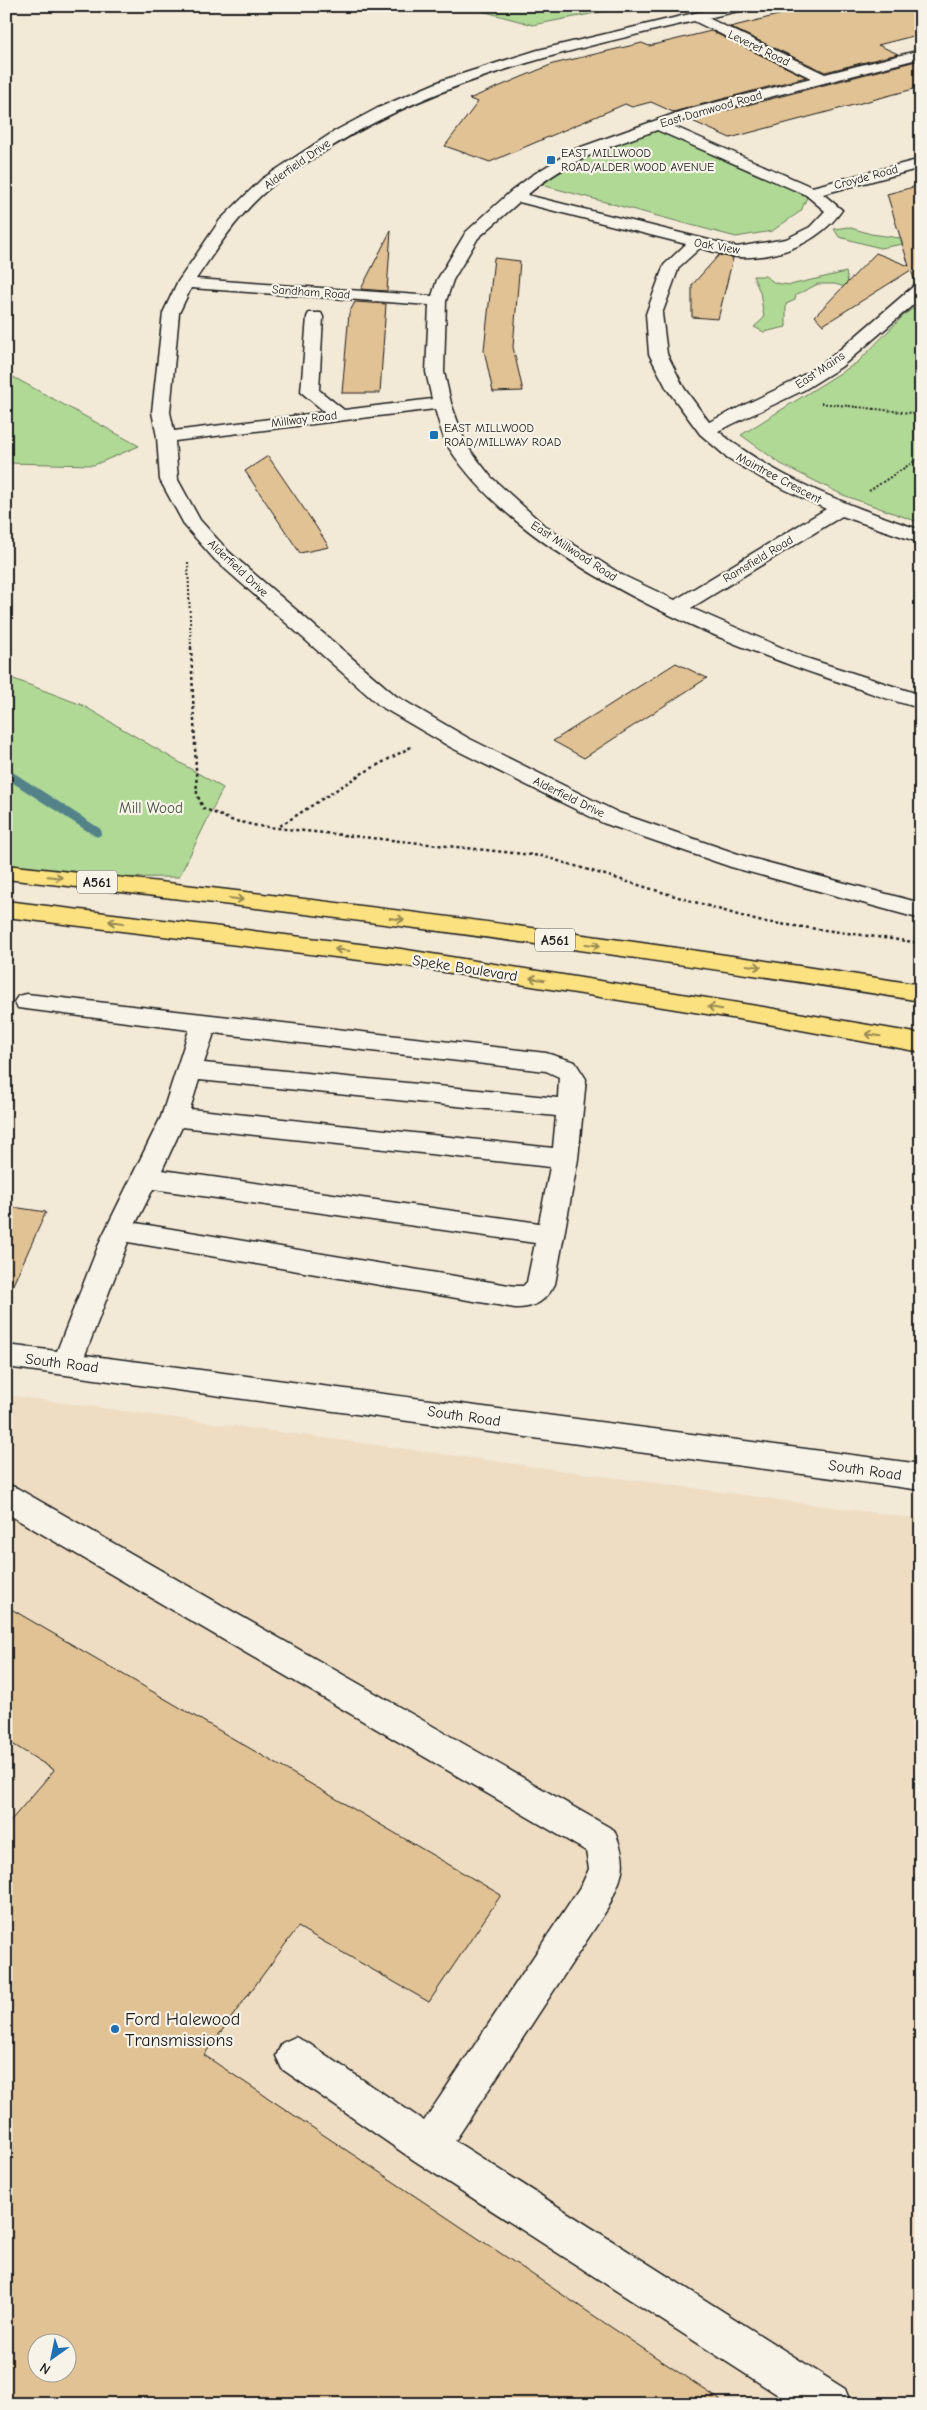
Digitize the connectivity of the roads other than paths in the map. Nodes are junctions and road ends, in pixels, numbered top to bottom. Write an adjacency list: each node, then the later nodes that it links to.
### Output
1 (742, 6): 2 (street, Alderfield Drive)
2 (695, 17): 4 (street, Leveret Road); 10 (street, Alderfield Drive)
3 (921, 54): 4 (street, East Damwood Road)
4 (824, 79): 5 (street, East Damwood Road)
5 (657, 124): 7 (street, Oak View); 8 (street, East Damwood Road)
6 (921, 163): 7 (street, Croyde Road)
7 (811, 192): 9 (street, Oak View)
8 (514, 196): 9 (street, Oak View); 12 (street, East Millwood Road)
9 (696, 243): 16 (street, Maintree Crescent)
10 (185, 283): 12 (street, Sandham Road); 17 (street, Alderfield Drive)
11 (921, 289): 16 (street, East Mains)
12 (438, 301): 14 (street, East Millwood Road)
13 (316, 317): 15 (street)
14 (442, 403): 15 (street, Millway Road); 20 (street, East Millwood Road)
15 (340, 415): 17 (street, Millway Road)
16 (706, 430): 18 (street, Maintree Crescent)
17 (166, 437): 24 (street, Alderfield Drive)
18 (840, 509): 19 (street, Maintree Crescent); 20 (street, Ramsfield Road)
19 (921, 537)
20 (676, 608): 21 (street, East Millwood Road)
21 (921, 702)
22 (6, 872): 25 (highway, A561, one-way to 25)
23 (6, 909): 28 (highway, Speke Boulevard, one-way to 23)
24 (921, 911)
25 (921, 993)
26 (27, 1002): 27 (street)
27 (204, 1023): 29 (street); 30 (street)
28 (921, 1043)
29 (189, 1070): 30 (street); 31 (street)
30 (570, 1108): 32 (street)
31 (174, 1117): 32 (street); 33 (street)
32 (565, 1159): 35 (street)
33 (146, 1178): 34 (street); 35 (street)
34 (119, 1230): 35 (street); 37 (street)
35 (550, 1234)
36 (6, 1356): 37 (street, South Road)
37 (67, 1364): 38 (street, South Road)
38 (921, 1477)
39 (6, 1497): 41 (street)
40 (295, 2056): 41 (street)
41 (429, 2148): 42 (street)
42 (830, 2404)

